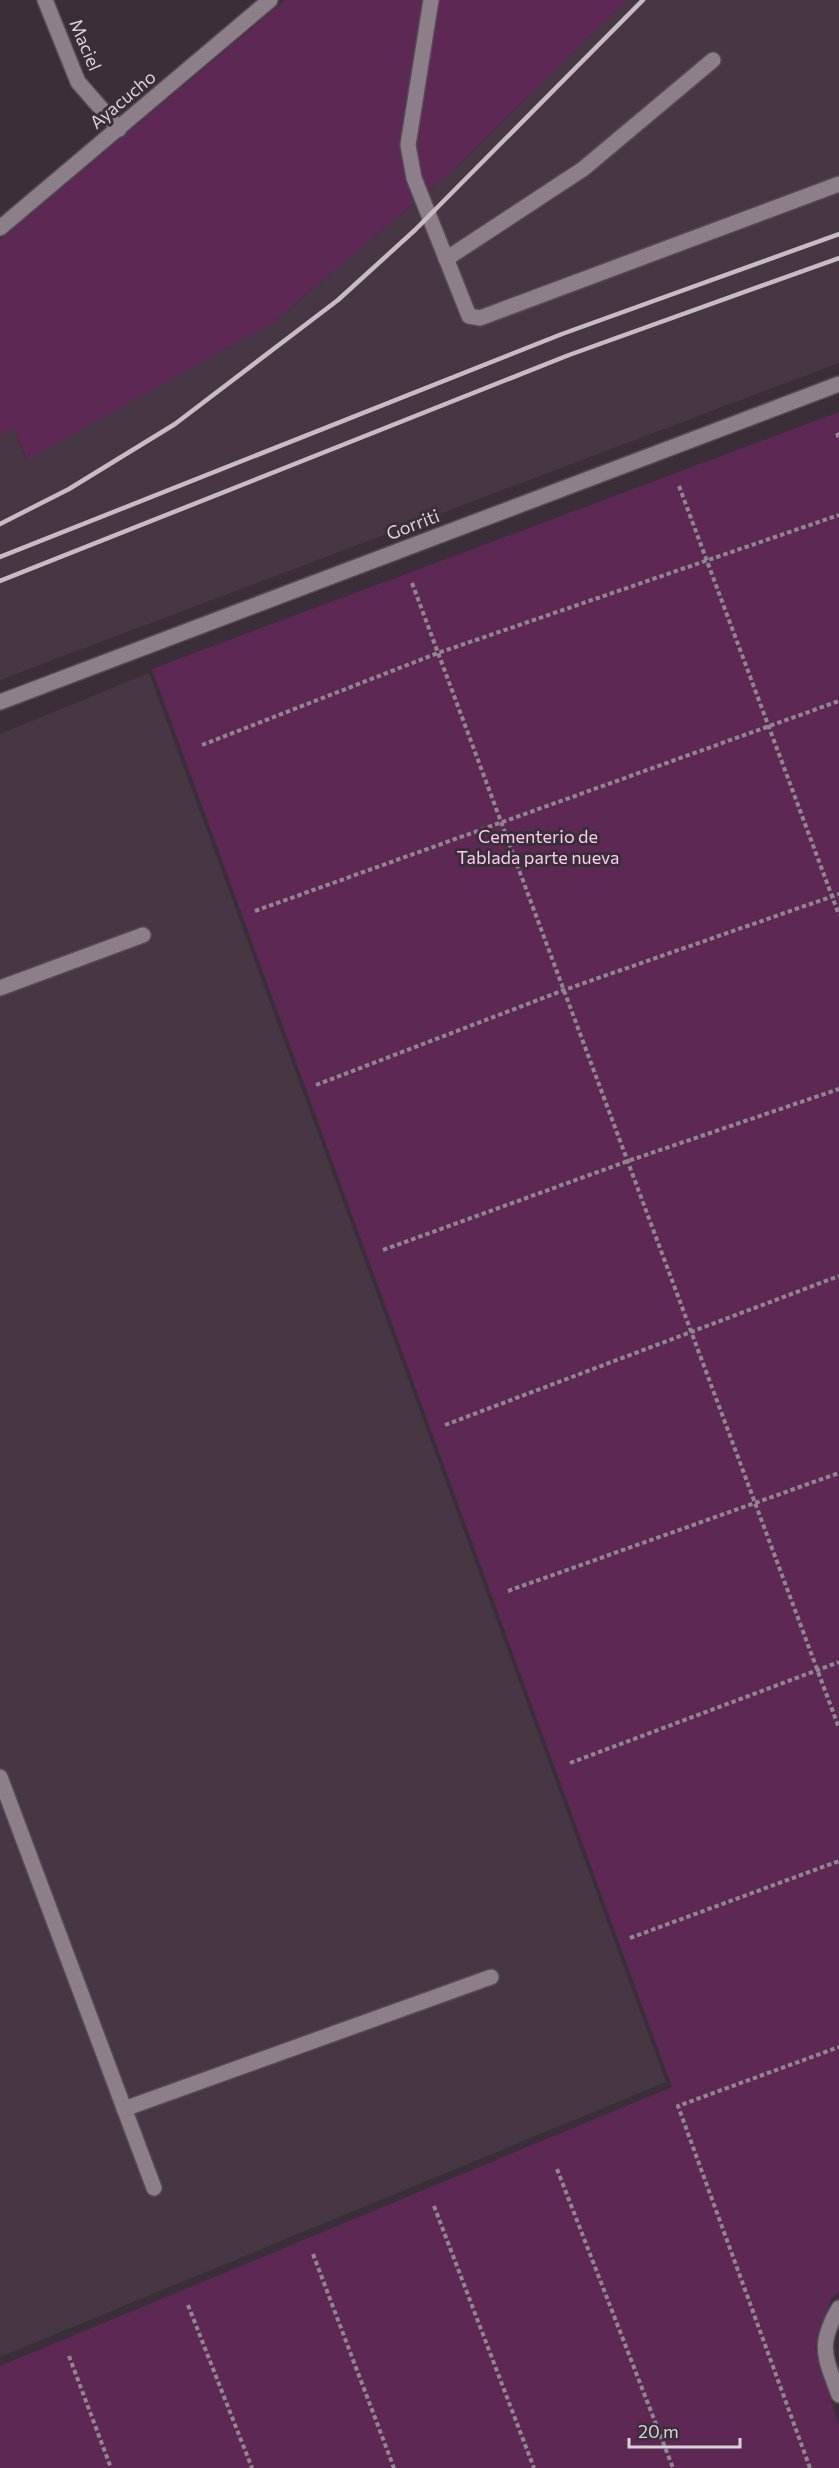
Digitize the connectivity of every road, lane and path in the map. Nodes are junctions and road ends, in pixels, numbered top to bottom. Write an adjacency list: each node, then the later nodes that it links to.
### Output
1 (45, 0): 5 (street, Maciel)
2 (270, 0): 5 (street, Ayacucho)
3 (431, 0): 8 (street)
4 (713, 60): 8 (street)
5 (119, 129): 7 (street, Ayacucho)
6 (839, 184): 8 (street)
7 (0, 228)
8 (446, 259)
9 (839, 384): 18 (street, Gorriti)
10 (837, 433): 11 (path)
11 (839, 439)
12 (679, 486): 14 (path)
13 (839, 515): 14 (path)
14 (707, 560): 16 (path); 19 (path)
15 (412, 583): 16 (path)
16 (438, 653): 20 (path); 21 (path)
17 (839, 701): 19 (path)
18 (0, 702)
19 (769, 727): 21 (path); 23 (path)
20 (202, 745)
21 (501, 822): 24 (path); 28 (path)
22 (839, 894): 23 (path)
23 (832, 896): 25 (path); 28 (path)
24 (255, 911)
25 (839, 915)
26 (143, 935): 27 (street)
27 (0, 988)
28 (564, 990): 29 (path); 31 (path)
29 (316, 1085)
30 (839, 1089): 31 (path)
31 (628, 1161): 32 (path); 34 (path)
32 (382, 1250)
33 (839, 1276): 34 (path)
34 (691, 1332): 35 (path); 37 (path)
35 (445, 1425)
36 (839, 1473): 37 (path)
37 (755, 1503): 38 (path); 40 (path)
38 (508, 1591)
39 (839, 1662): 40 (path)
40 (817, 1670): 41 (path); 42 (path)
41 (839, 1728)
42 (570, 1763)
43 (0, 1777): 48 (street)
44 (839, 1861): 45 (path)
45 (630, 1938)
46 (491, 1977): 48 (street)
47 (839, 2047): 62 (path)
48 (124, 2109): 50 (street)
49 (556, 2169): 61 (path)
50 (154, 2188)
51 (434, 2206): 60 (path)
52 (313, 2254): 59 (path)
53 (188, 2305): 58 (path)
54 (839, 2308): 56 (street)
55 (69, 2356): 57 (path)
56 (839, 2395)
57 (111, 2468)
58 (252, 2468)
59 (394, 2468)
60 (534, 2468)
61 (673, 2468)
62 (810, 2468)

